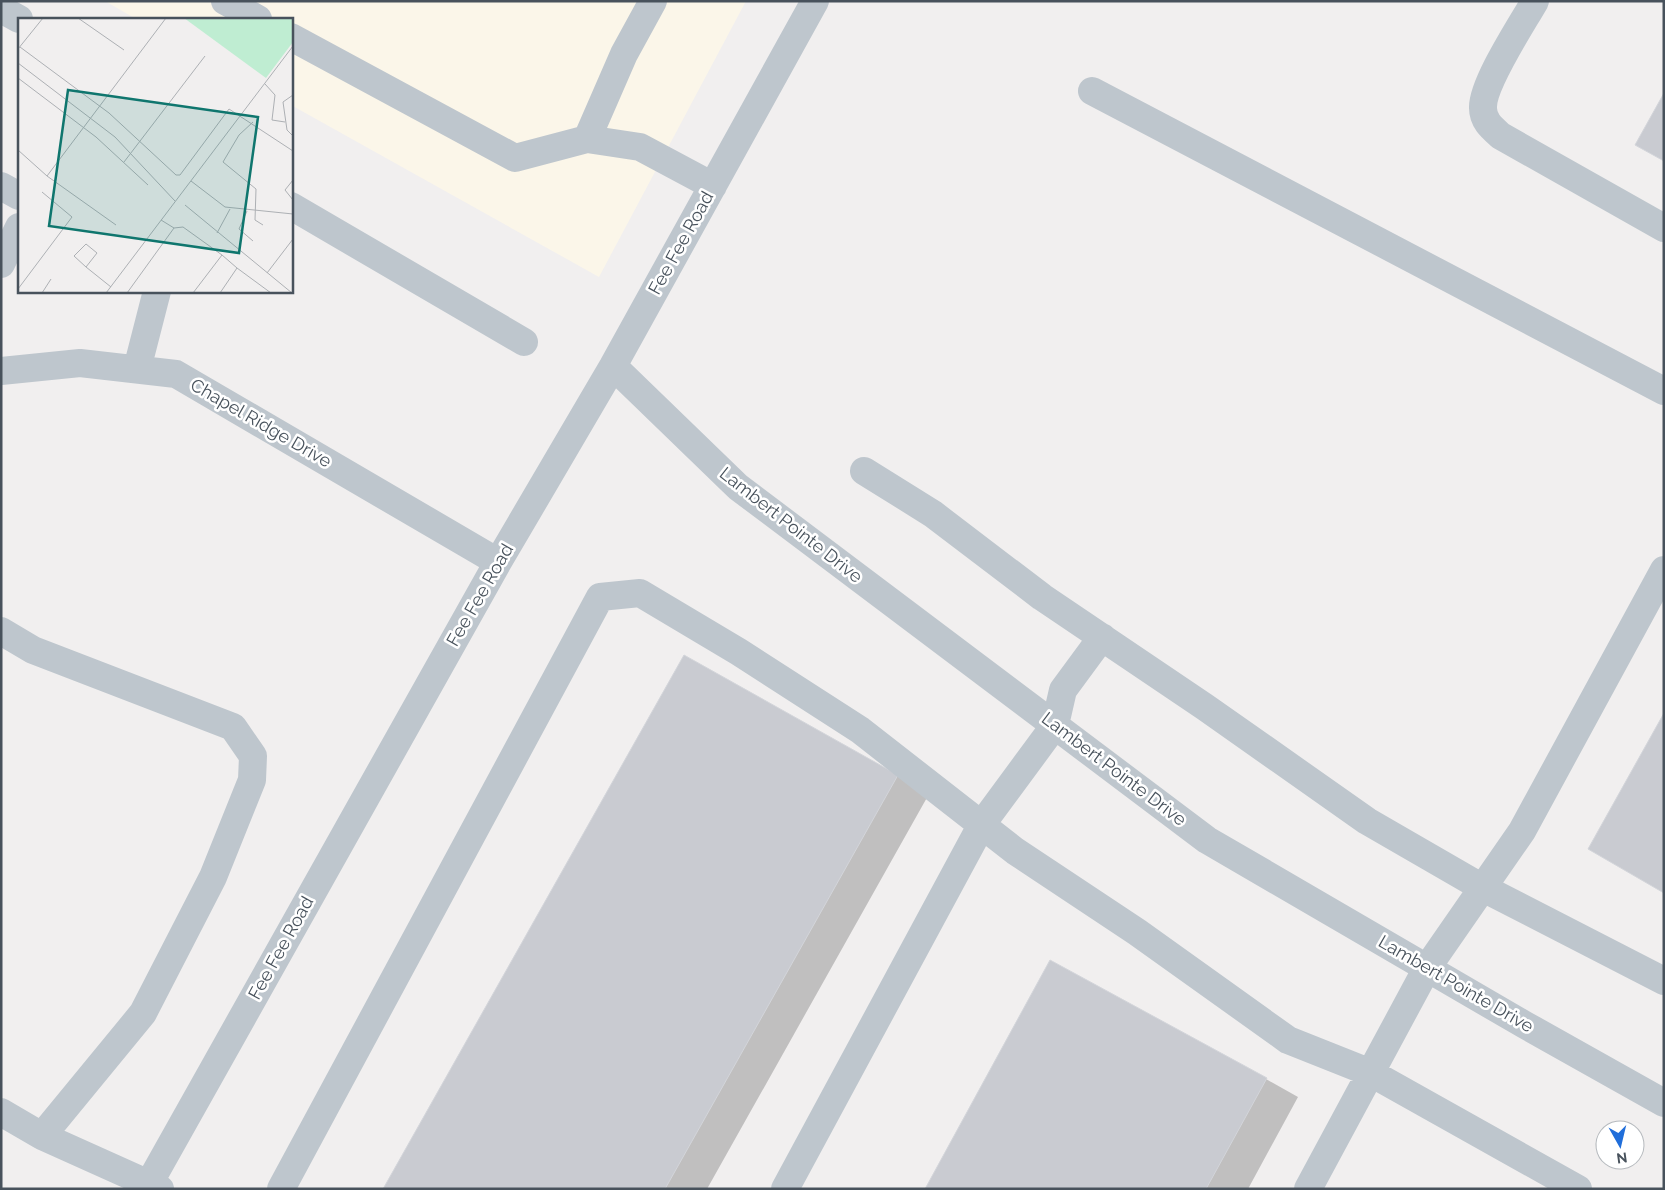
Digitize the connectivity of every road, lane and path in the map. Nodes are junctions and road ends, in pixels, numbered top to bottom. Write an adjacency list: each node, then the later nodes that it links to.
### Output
1 (225, 1): 7 (street)
2 (653, 1): 10 (street)
3 (815, 1): 12 (street, Fee Fee Road)
4 (1535, 1): 15 (street)
5 (1, 9): 6 (street)
6 (18, 18)
7 (256, 18)
8 (292, 38): 10 (street)
9 (1092, 91): 23 (street)
10 (587, 139): 12 (street)
11 (1, 186): 13 (street)
12 (713, 186): 20 (street, Fee Fee Road)
13 (18, 195)
14 (292, 207): 19 (street)
15 (1664, 228)
16 (18, 229): 17 (street)
17 (1, 264)
18 (156, 292): 21 (street)
19 (524, 342)
20 (613, 366): 25 (street, Fee Fee Road); 29 (street, Lambert Pointe Drive)
21 (137, 369): 22 (street, Chapel Ridge Drive); 25 (street, Chapel Ridge Drive)
22 (1, 371)
23 (1664, 390)
24 (864, 471): 28 (street)
25 (498, 562): 38 (street, Fee Fee Road)
26 (1664, 570): 31 (street)
27 (1, 631): 37 (street)
28 (1102, 637): 29 (street); 31 (street)
29 (1055, 726): 30 (street); 32 (street, Lambert Pointe Drive)
30 (982, 824): 34 (street); 39 (street); 40 (street)
31 (1483, 888): 32 (street); 33 (street)
32 (1427, 968): 34 (street); 35 (street, Lambert Pointe Drive)
33 (1664, 981)
34 (1371, 1073): 41 (street); 42 (street)
35 (1664, 1103)
36 (1, 1112): 37 (street)
37 (42, 1136): 38 (street)
38 (151, 1187)
39 (281, 1189)
40 (785, 1189)
41 (1308, 1189)
42 (1578, 1189)

